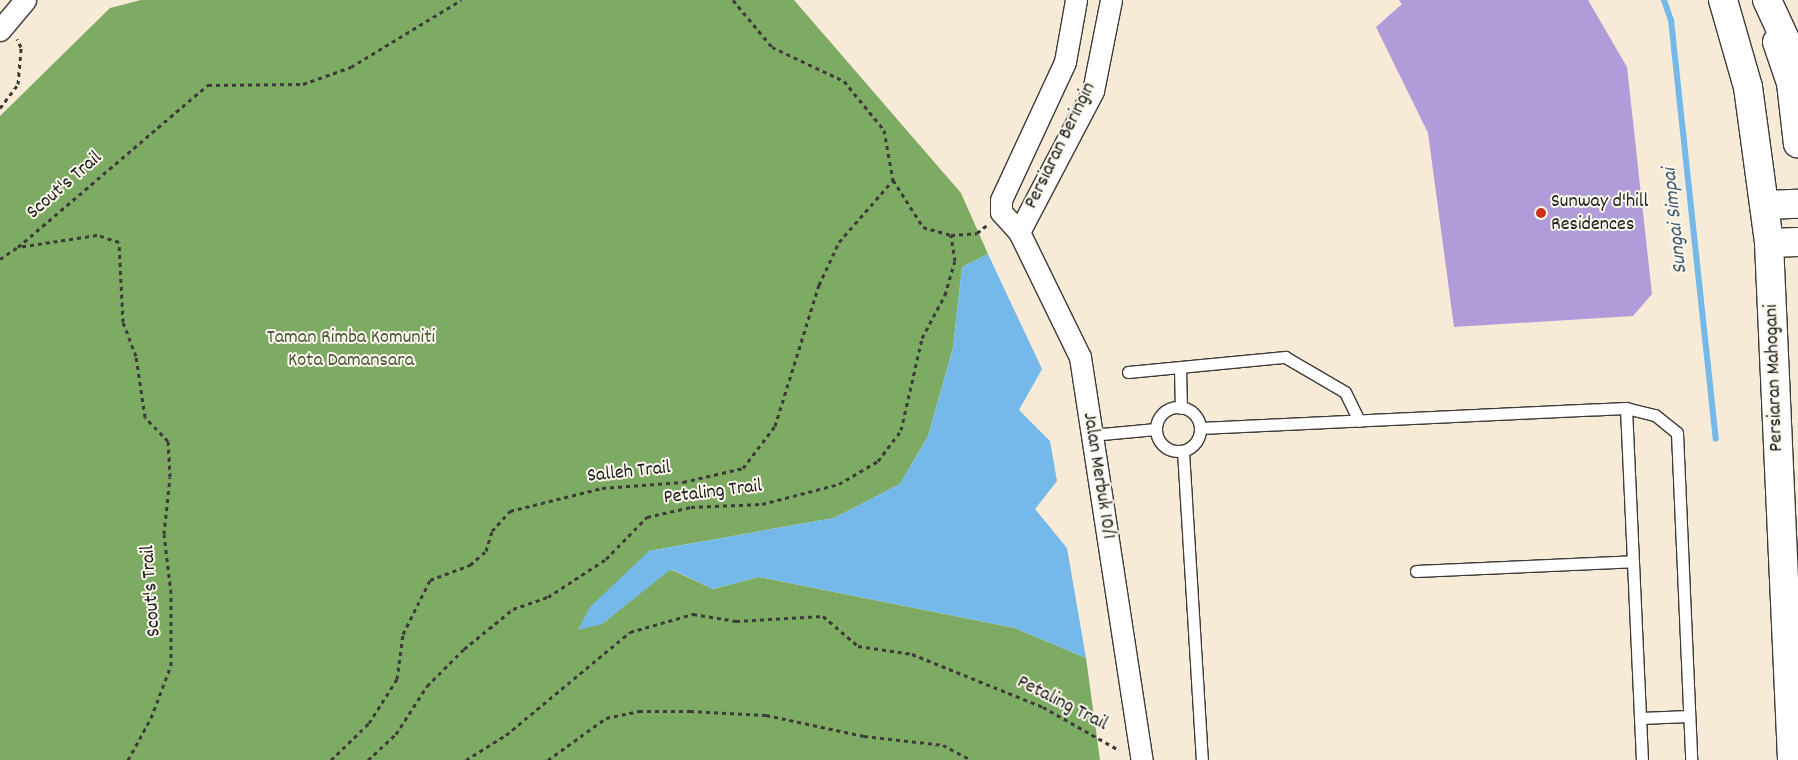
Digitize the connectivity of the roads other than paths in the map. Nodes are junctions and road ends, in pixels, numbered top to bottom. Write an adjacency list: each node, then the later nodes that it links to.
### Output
1 (25, 0): 6 (street)
2 (1076, 0): 11 (street, Persiaran Beringin)
3 (1111, 0): 12 (street, Persiaran Beringin)
4 (1723, 0): 9 (main road, Persiaran Mahogani)
5 (1766, 0): 7 (main road); 8 (main road)
6 (4, 25)
7 (1798, 67)
8 (1798, 144)
9 (1765, 204): 10 (main road); 14 (main road, Persiaran Mahogani)
10 (1798, 204)
11 (1001, 212): 12 (street, Jalan Merbuk 10/1)
12 (1019, 232): 22 (street, Jalan Merbuk 10/1)
13 (1798, 242): 14 (main road)
14 (1769, 243): 32 (main road, Persiaran Mahogani)
15 (1180, 368): 16 (lane); 17 (lane); 19 (lane)
16 (1128, 372)
17 (1181, 408): 20 (lane); 21 (lane)
18 (1626, 408): 19 (lane); 24 (lane); 26 (lane)
19 (1359, 421): 20 (lane)
20 (1200, 428): 23 (lane)
21 (1156, 429): 22 (lane); 23 (lane)
22 (1091, 434): 28 (street, Jalan Merbuk 10/1)
23 (1183, 451): 29 (lane)
24 (1633, 561): 25 (lane); 27 (lane)
25 (1416, 571)
26 (1689, 716): 27 (lane); 31 (lane)
27 (1640, 718): 30 (lane)
28 (1135, 758)
29 (1202, 760)
30 (1642, 760)
31 (1691, 760)
32 (1792, 760)

